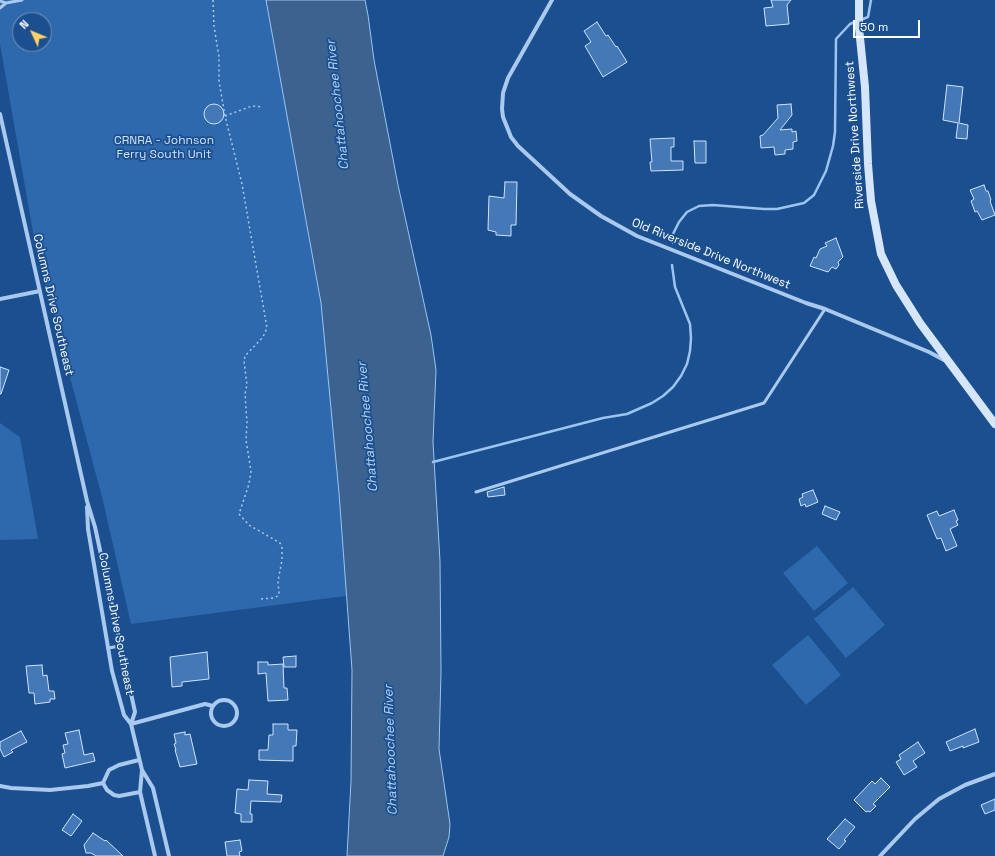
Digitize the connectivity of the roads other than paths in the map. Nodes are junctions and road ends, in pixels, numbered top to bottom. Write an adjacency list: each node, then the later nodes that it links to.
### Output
1 (22, 0): 5 (lane)
2 (552, 0): 10 (street, Old Riverside Drive Northwest)
3 (859, 0): 11 (street, Riverside Drive Northwest)
4 (0, 1): 5 (lane)
5 (6, 3): 6 (lane)
6 (0, 8)
7 (0, 114): 8 (street, Columns Drive Southeast)
8 (40, 291): 9 (street); 14 (street, Columns Drive Southeast)
9 (0, 299)
10 (825, 309): 11 (street, Old Riverside Drive Northwest); 13 (lane)
11 (952, 367): 12 (street, Riverside Drive Northwest)
12 (995, 424)
13 (476, 492)
14 (87, 501): 15 (street, Columns Drive Southeast); 16 (street, Columns Drive Southeast)
15 (120, 646): 16 (lane); 18 (street, Columns Drive Southeast)
16 (108, 648): 18 (street, Columns Drive Southeast)
17 (213, 706): 17 (street); 18 (street)
18 (131, 724): 19 (street, Columns Drive Southeast)
19 (139, 760): 20 (street, Columns Drive Southeast); 22 (street)
20 (142, 770): 24 (street, Columns Drive Southeast); 26 (street, Columns Drive Southeast)
21 (995, 774): 27 (street)
22 (103, 783): 23 (street); 24 (street)
23 (0, 786)
24 (140, 792): 25 (street, Columns Drive Southeast)
25 (155, 856)
26 (170, 856)
27 (880, 856)

